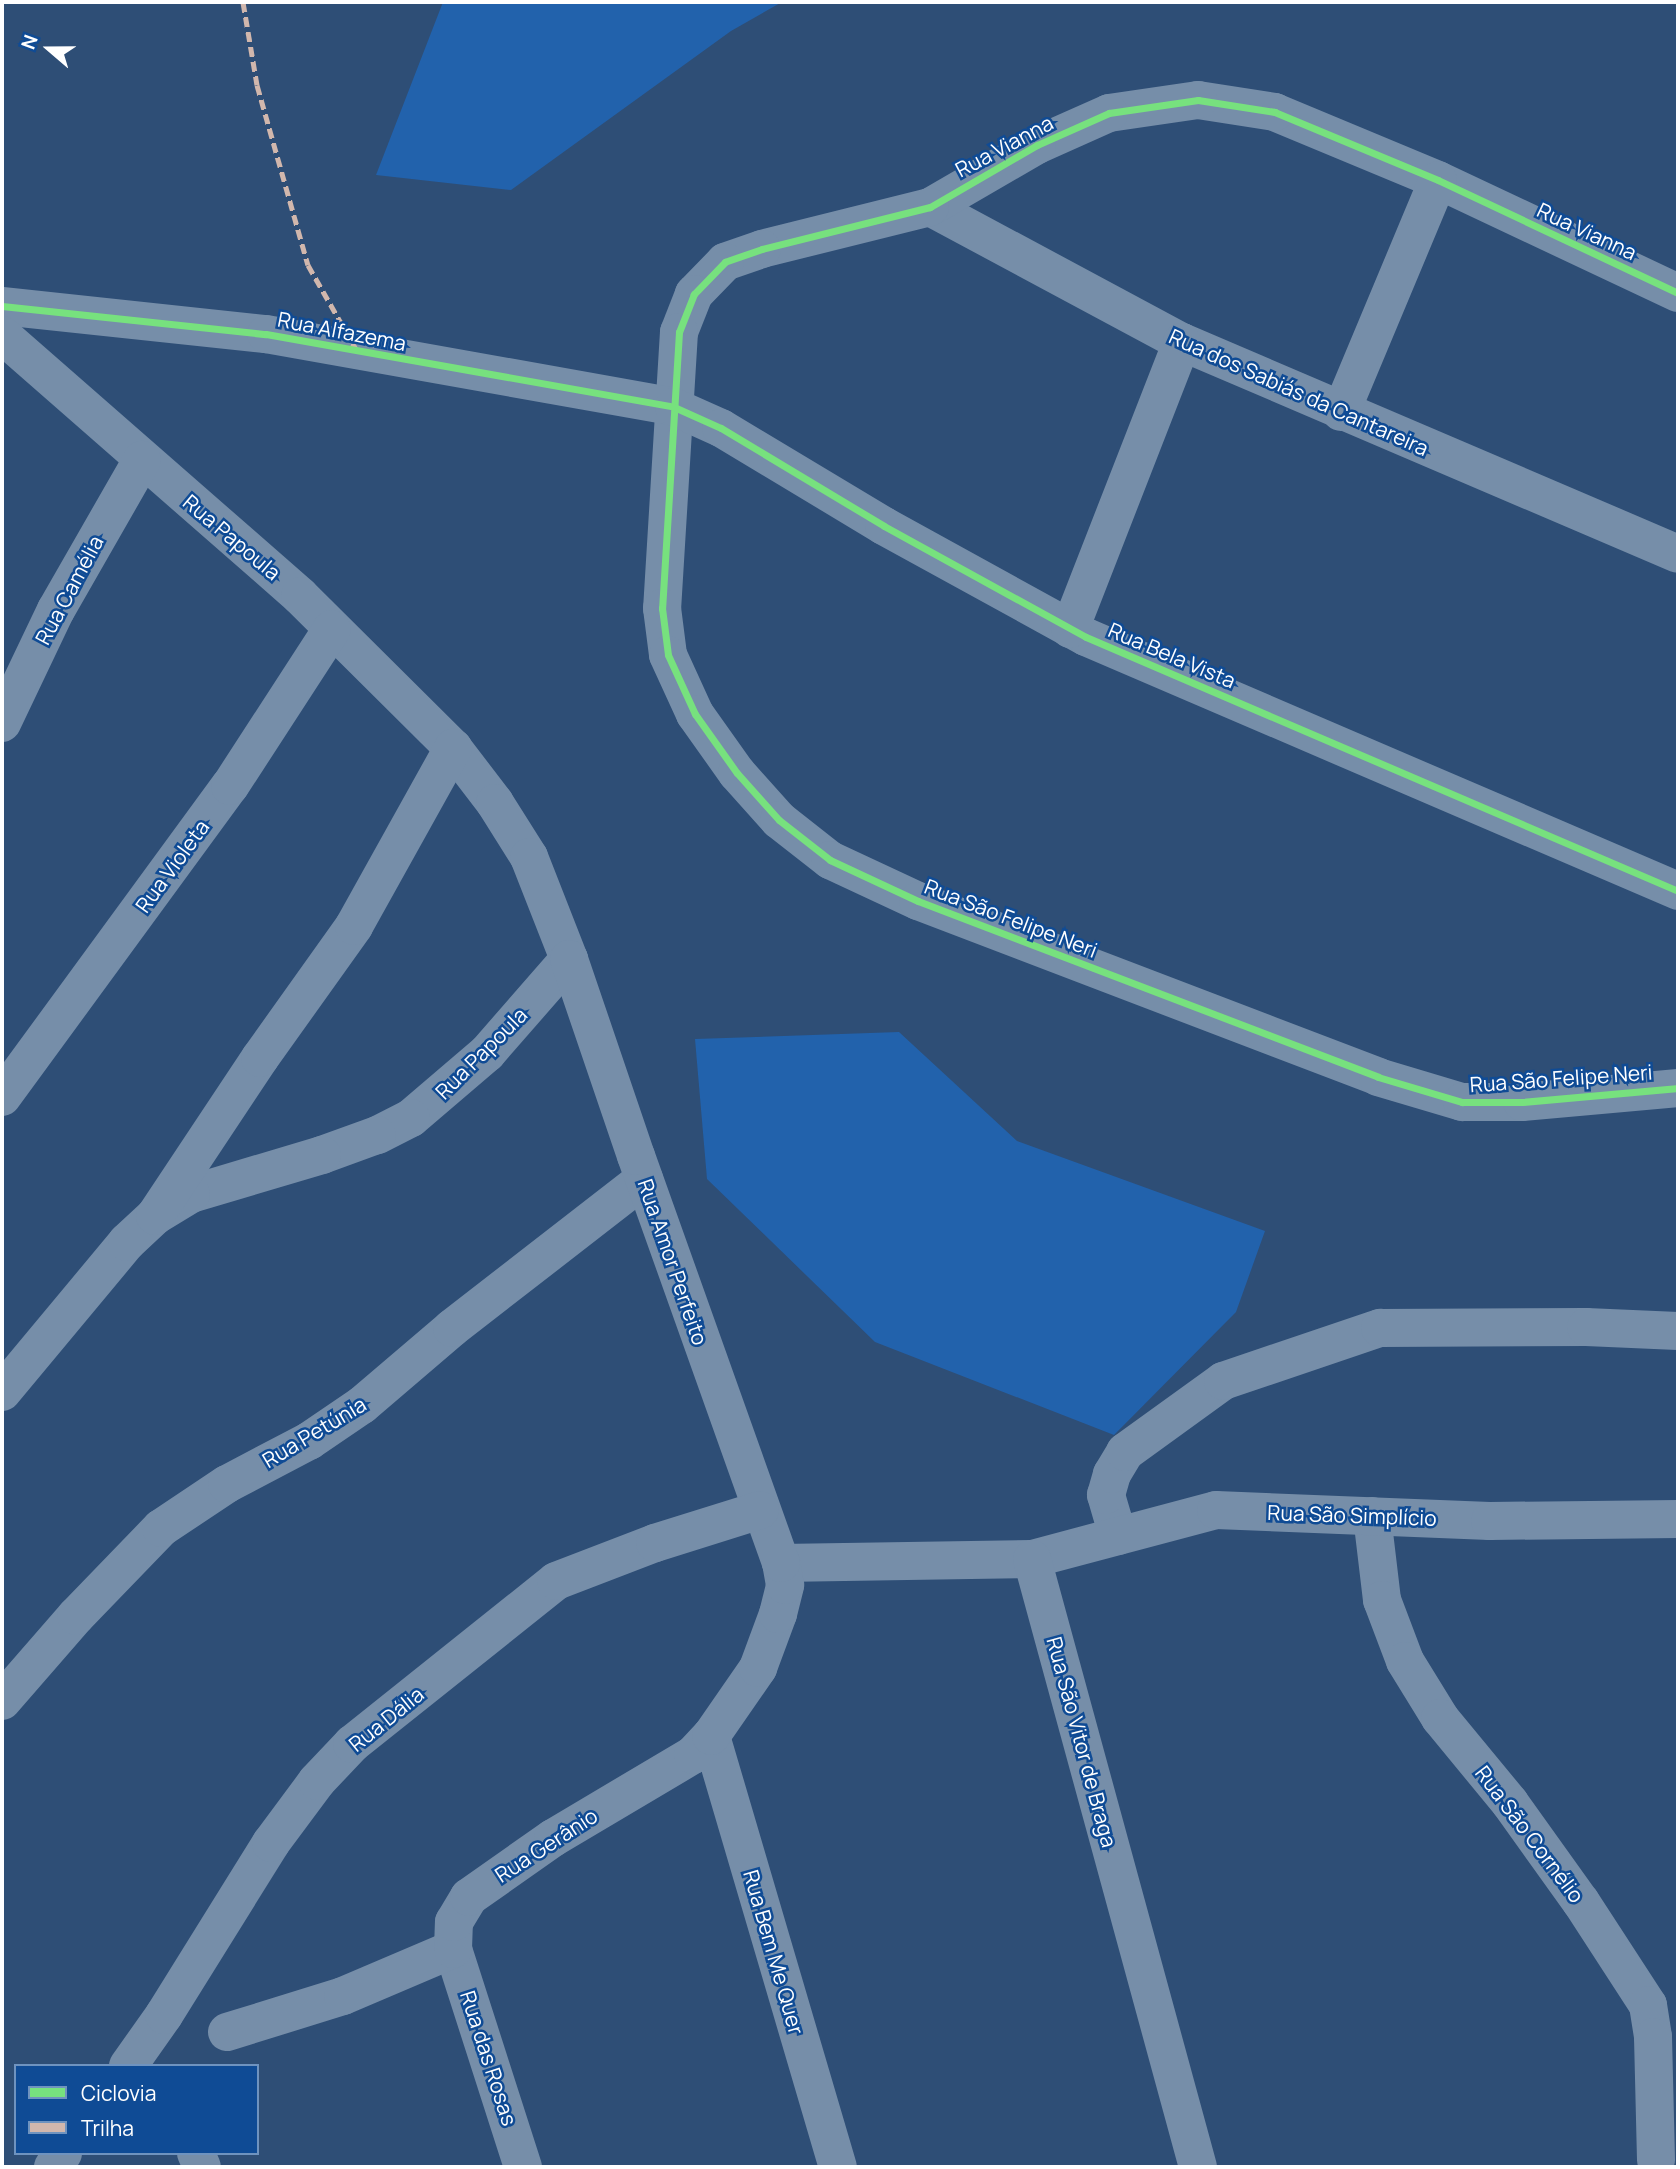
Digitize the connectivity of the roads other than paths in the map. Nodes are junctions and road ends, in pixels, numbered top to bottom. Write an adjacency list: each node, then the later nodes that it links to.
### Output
1 (1438, 180): 2 (street, Rua Vianna); 3 (street, Rua Vianna); 8 (street)
2 (930, 207): 6 (street, Rua dos Sabiás da Cantareira); 7 (street, Rua Vianna)
3 (1678, 293)
4 (2, 306): 7 (street, Rua Alfazema)
5 (2, 335): 9 (street, Rua Papoula)
6 (1182, 342): 8 (street, Rua dos Sabiás da Cantareira); 12 (street)
7 (674, 407): 12 (street, Rua Bela Vista); 17 (street, Rua São Felipe Neri)
8 (1341, 412): 10 (street, Rua dos Sabiás da Cantareira)
9 (142, 460): 11 (street, Rua Papoula); 13 (street, Rua Camélia)
10 (1678, 554)
11 (332, 629): 14 (street, Rua Papoula); 18 (street, Rua Violeta)
12 (1070, 629): 15 (street, Rua Bela Vista)
13 (2, 723)
14 (453, 748): 16 (street, Rua Papoula); 20 (street, Rua Papoula)
15 (1678, 891)
16 (569, 959): 19 (street, Rua Amor Perfeito); 20 (street, Rua Papoula)
17 (1678, 1088)
18 (2, 1097)
19 (644, 1179): 23 (street, Rua Amor Perfeito); 29 (street, Rua Petúnia)
20 (155, 1216): 22 (street, Rua Papoula)
21 (1678, 1331): 26 (street)
22 (2, 1392)
23 (760, 1510): 28 (street, Rua Amor Perfeito); 33 (street, Rua Dália)
24 (1372, 1516): 25 (street, Rua São Simplício); 26 (street, Rua São Simplício); 34 (street, Rua São Cornélio)
25 (1678, 1519)
26 (1118, 1536): 27 (street, Rua São Simplício)
27 (1032, 1559): 28 (street); 37 (street, Rua São Vitor de Braga)
28 (781, 1563): 30 (street, Rua Gerânio)
29 (2, 1701)
30 (711, 1736): 31 (street, Rua Gerânio); 36 (street, Rua Bem Me Quer)
31 (453, 1950): 32 (street); 35 (street, Rua das Rosas)
32 (227, 2032)
33 (144, 2058)
34 (1659, 2158)
35 (523, 2167)
36 (838, 2167)
37 (1198, 2167)

